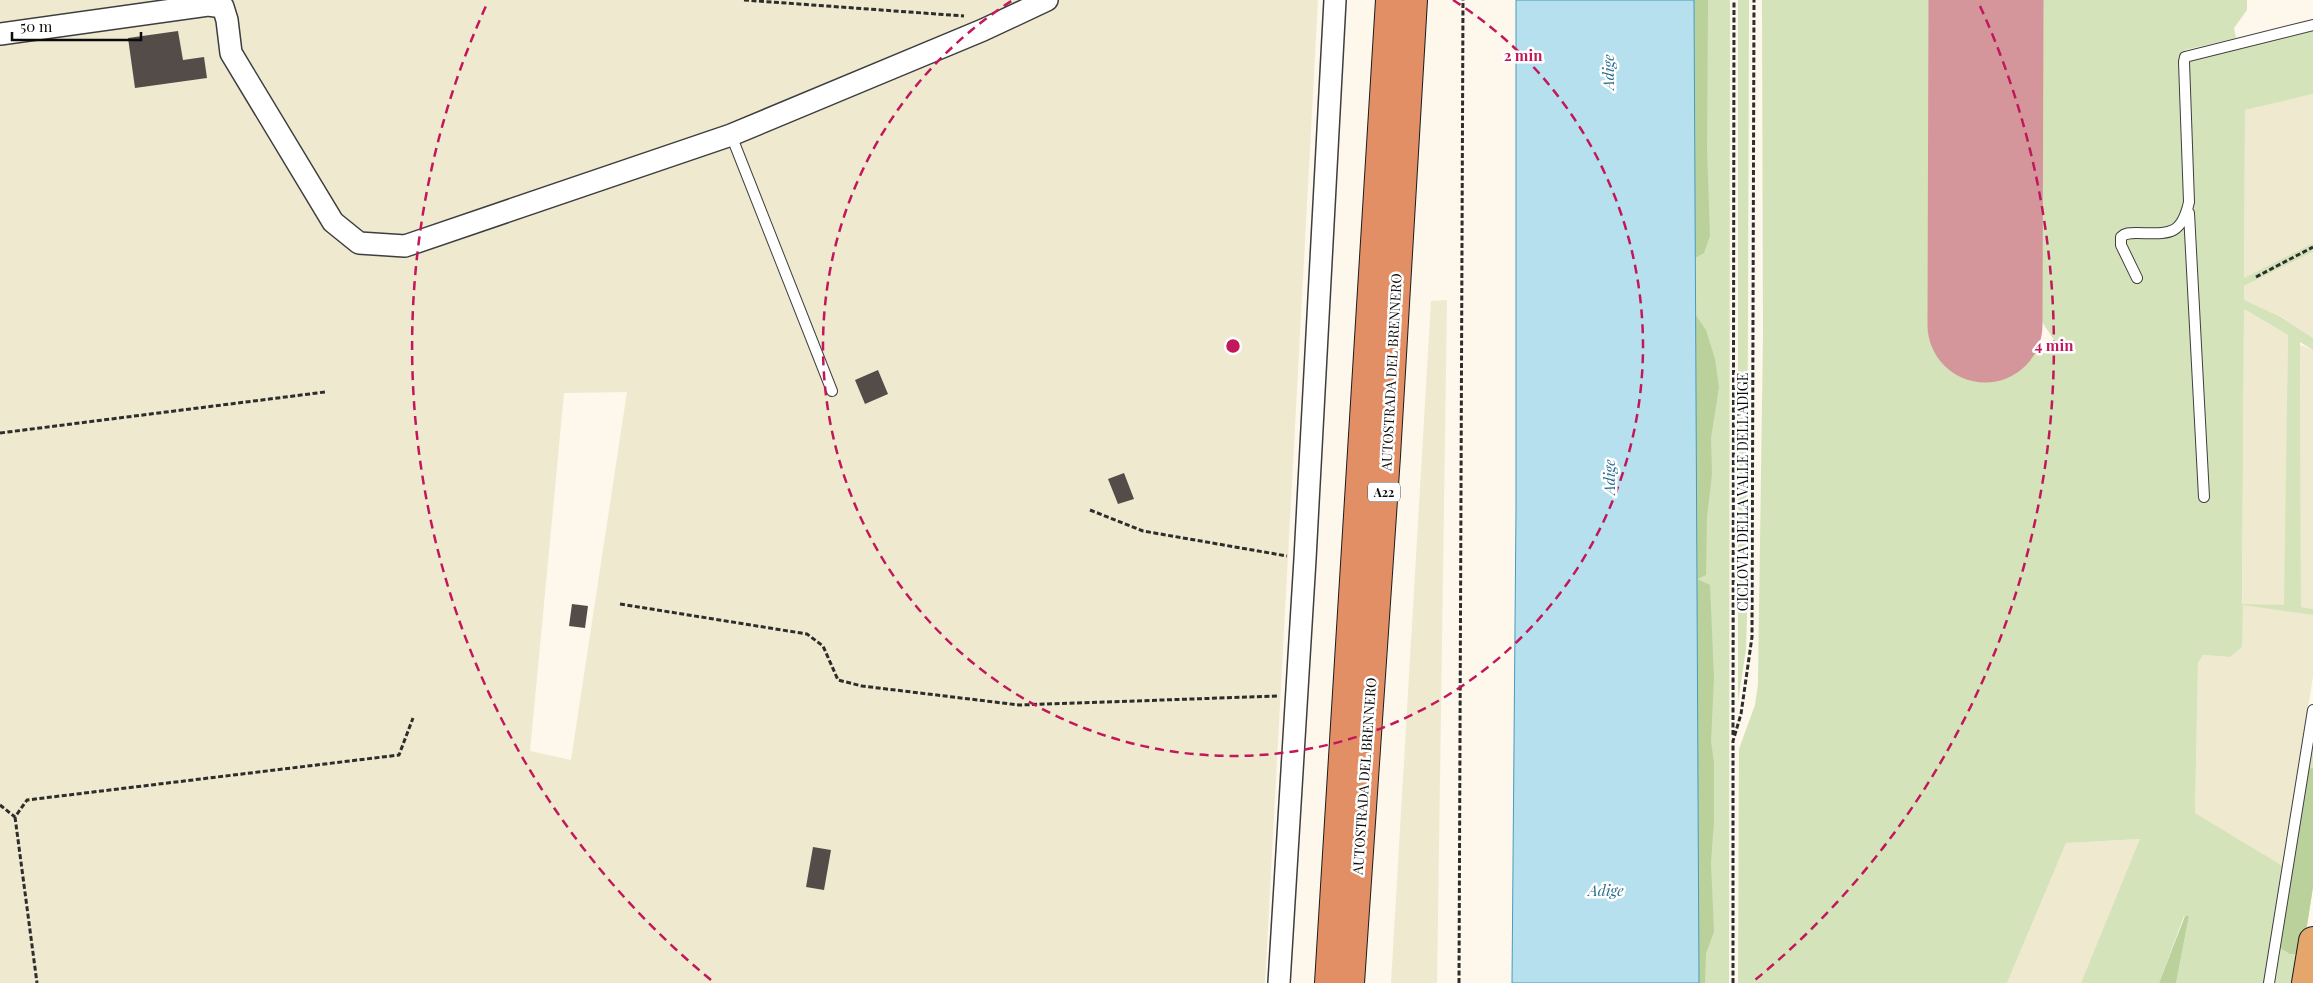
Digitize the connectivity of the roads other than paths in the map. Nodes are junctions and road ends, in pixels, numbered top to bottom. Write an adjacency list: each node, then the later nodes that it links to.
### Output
1 (1047, 0): 7 (street)
2 (1335, 0): 14 (street)
3 (1390, 0): 15 (highway, AUTOSTRADA DEL BRENNERO / A22)
4 (1413, 0): 16 (highway, AUTOSTRADA DEL BRENNERO / A22)
5 (2313, 25): 8 (lane)
6 (0, 34): 7 (street)
7 (731, 135): 10 (lane)
8 (2189, 202): 9 (lane); 11 (lane)
9 (2137, 278)
10 (832, 391)
11 (2204, 498)
12 (2313, 710): 17 (lane)
13 (2313, 941): 18 (highway)
14 (1279, 983)
15 (1329, 983)
16 (1350, 983)
17 (2269, 983)
18 (2306, 983)

